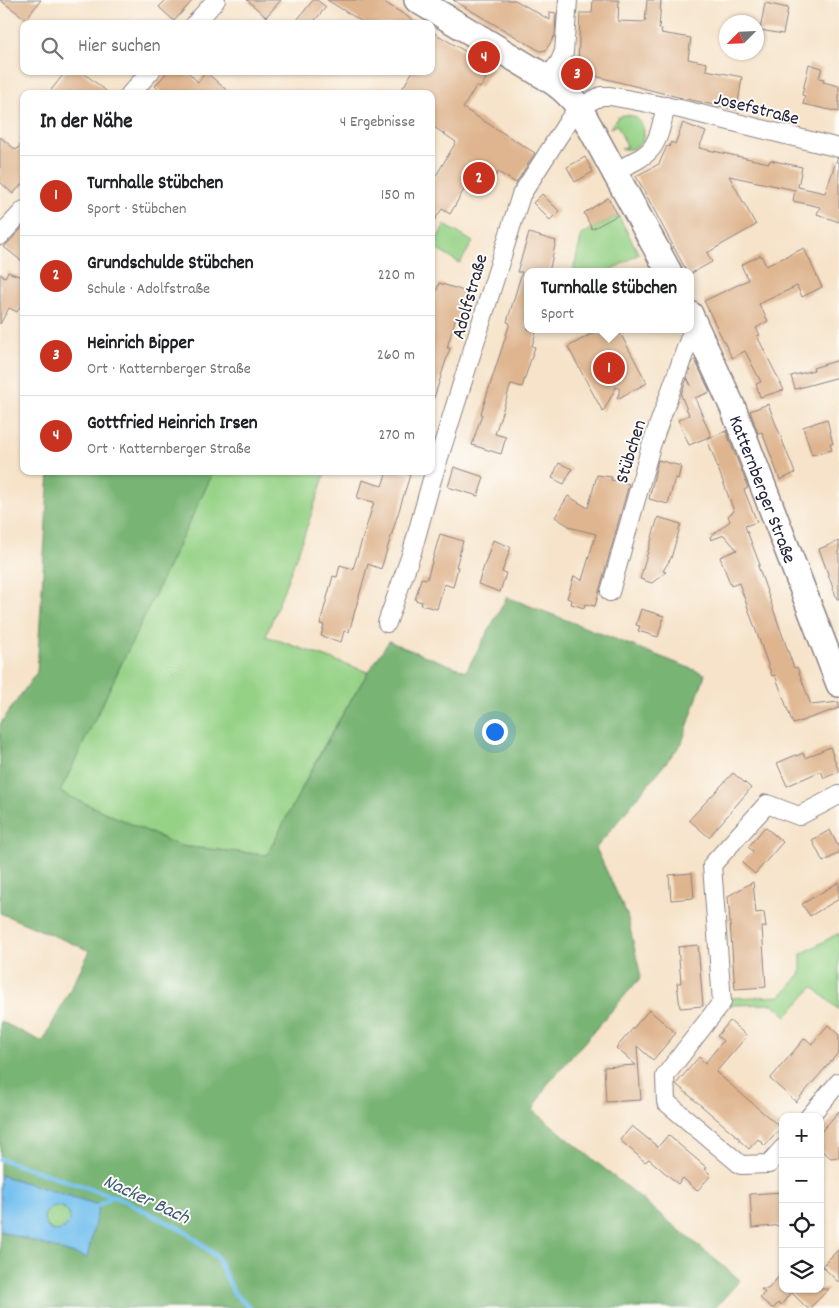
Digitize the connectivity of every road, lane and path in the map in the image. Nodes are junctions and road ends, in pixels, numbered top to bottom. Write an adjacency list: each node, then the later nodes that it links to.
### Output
1 (216, 0): 4 (street)
2 (417, 0): 6 (street)
3 (568, 0): 6 (street)
4 (198, 20)
5 (147, 75): 7 (street)
6 (547, 78): 9 (street)
7 (134, 90)
8 (666, 106): 9 (street, Josefstraße); 10 (street, Josefstraße); 11 (street)
9 (579, 107): 11 (street); 17 (street, Adolfstraße)
10 (839, 148)
11 (615, 171): 14 (street)
12 (20, 214): 13 (street)
13 (0, 236)
14 (667, 268)
15 (694, 321): 21 (street, Katternberger Straße)
16 (688, 333): 19 (street, Stübchen)
17 (435, 470)
18 (434, 475): 20 (street, Adolfstraße)
19 (610, 592)
20 (387, 623)
21 (836, 670)
22 (839, 795): 25 (street)
23 (839, 1082): 24 (street)
24 (812, 1113)
25 (779, 1153)

